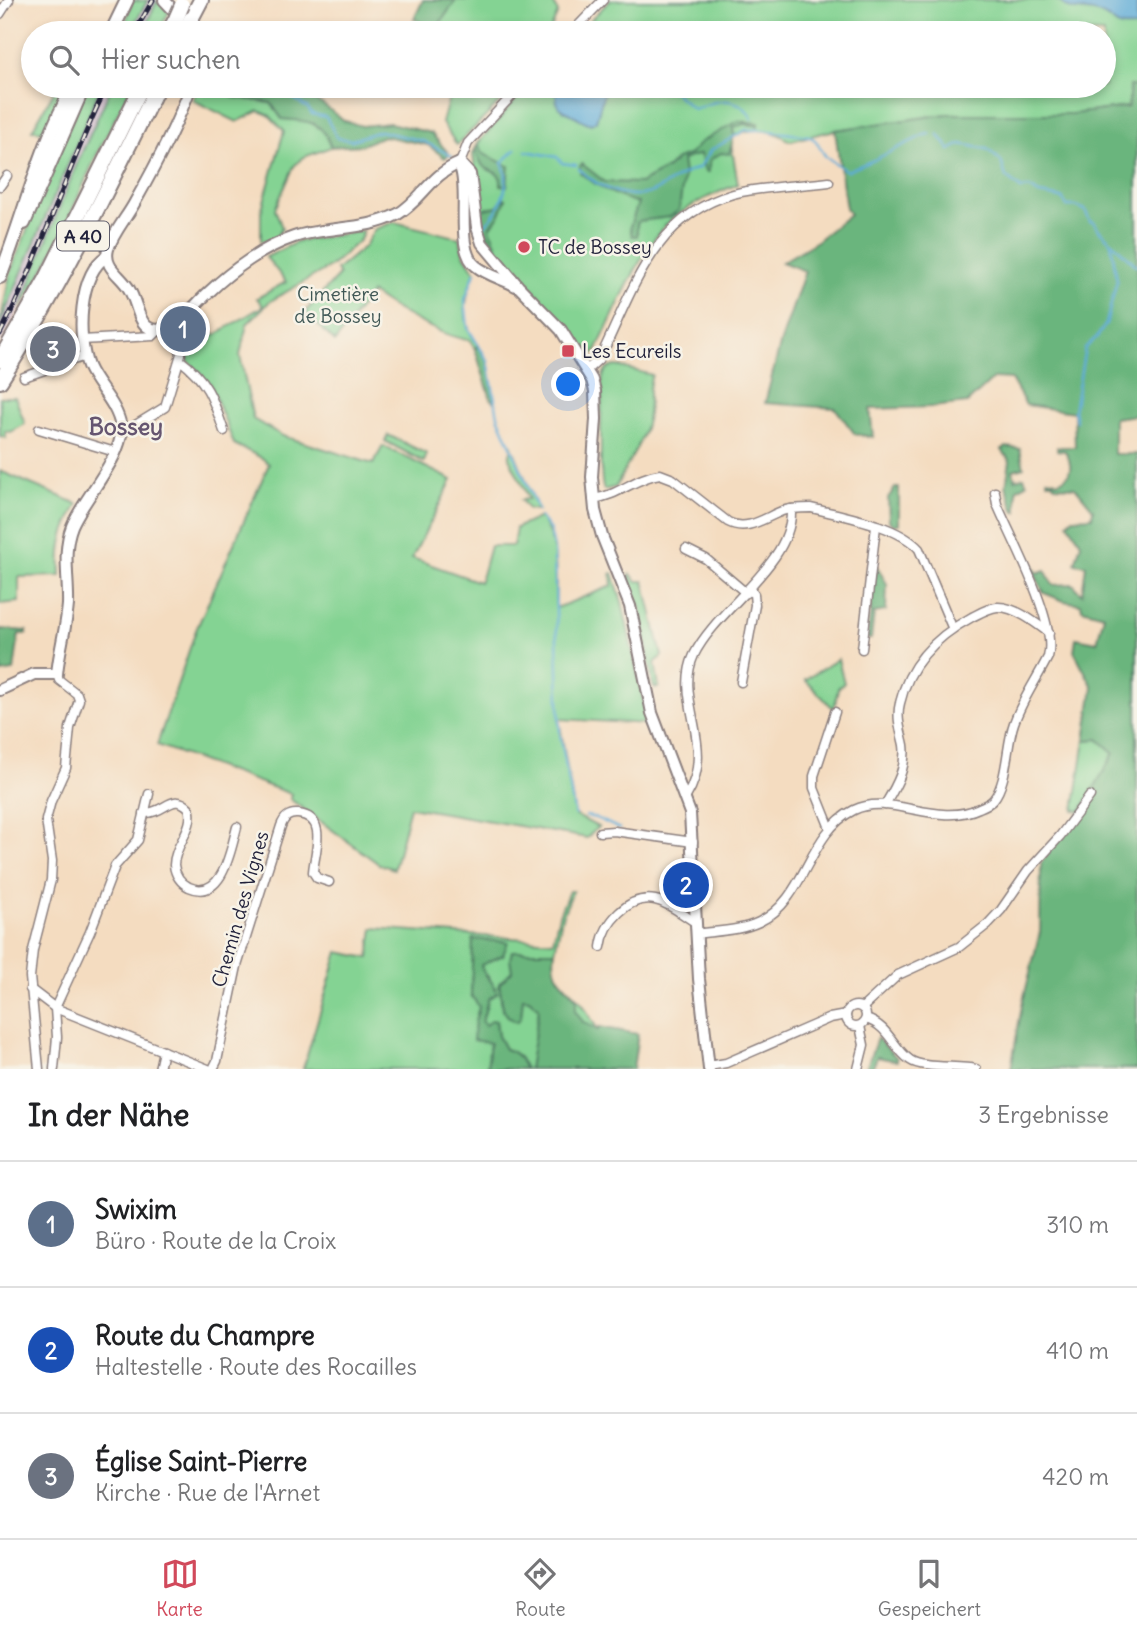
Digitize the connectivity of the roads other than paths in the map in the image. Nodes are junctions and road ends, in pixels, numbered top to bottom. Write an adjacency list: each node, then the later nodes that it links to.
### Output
1 (9, 0): 8 (street)
2 (117, 0): 9 (main road)
3 (127, 0): 10 (main road)
4 (164, 0): 12 (street)
5 (201, 0): 13 (highway)
6 (603, 0): 14 (street)
7 (183, 3): 11 (highway, bridge)
8 (0, 14)
9 (108, 21)
10 (117, 21)
11 (175, 21)
12 (185, 21)
13 (193, 21)
14 (583, 21)
15 (68, 98): 25 (main road)
16 (79, 98): 25 (main road)
17 (136, 98): 32 (highway, A 40)
18 (152, 98): 36 (highway, A 40)
19 (185, 98): 26 (street)
20 (510, 98): 21 (street)
21 (460, 163): 28 (street); 28 (street); 29 (street)
22 (7, 176): 24 (street)
23 (829, 182): 34 (street)
24 (0, 186)
25 (13, 245): 27 (main road)
26 (109, 262): 29 (street); 30 (street)
27 (0, 277)
28 (519, 287): 34 (street)
29 (160, 329): 30 (street); 33 (street)
30 (82, 340): 31 (street)
31 (85, 356): 35 (street); 39 (street)
32 (0, 360)
33 (180, 360): 38 (street); 39 (street)
34 (588, 369): 42 (street)
35 (24, 377)
36 (0, 382)
37 (39, 429): 40 (street)
38 (224, 431)
39 (121, 434): 40 (street)
40 (115, 452): 50 (street)
41 (995, 492): 48 (street)
42 (593, 499): 43 (street); 56 (street)
43 (791, 509): 44 (street); 46 (street)
44 (876, 526): 47 (street); 49 (street)
45 (686, 549): 46 (street)
46 (747, 590): 51 (street); 56 (street)
47 (952, 627): 48 (street); 57 (street)
48 (1049, 633): 57 (street)
49 (862, 649)
50 (57, 674): 52 (street); 67 (street)
51 (741, 682)
52 (0, 690)
53 (835, 712): 60 (street)
54 (149, 794): 58 (street)
55 (1090, 796): 68 (street)
56 (686, 797): 62 (street)
57 (885, 805): 60 (street)
58 (145, 813): 59 (street); 69 (street)
59 (237, 827)
60 (830, 828): 65 (street)
61 (600, 832): 62 (street)
62 (692, 842): 64 (street)
63 (329, 882): 77 (street, Chemin des Vignes)
64 (695, 922): 65 (street); 66 (street)
65 (696, 934): 73 (street)
66 (601, 947)
67 (30, 989): 69 (street); 74 (street)
68 (862, 1008): 70 (street); 71 (street)
69 (55, 1009): 72 (street); 75 (street)
70 (846, 1015): 71 (street); 73 (street)
71 (863, 1022): 78 (street); 79 (street)
72 (163, 1051): 76 (street); 77 (street)
73 (709, 1067)
74 (38, 1069)
75 (54, 1069)
76 (159, 1069)
77 (211, 1069)
78 (858, 1069)
79 (975, 1069)

